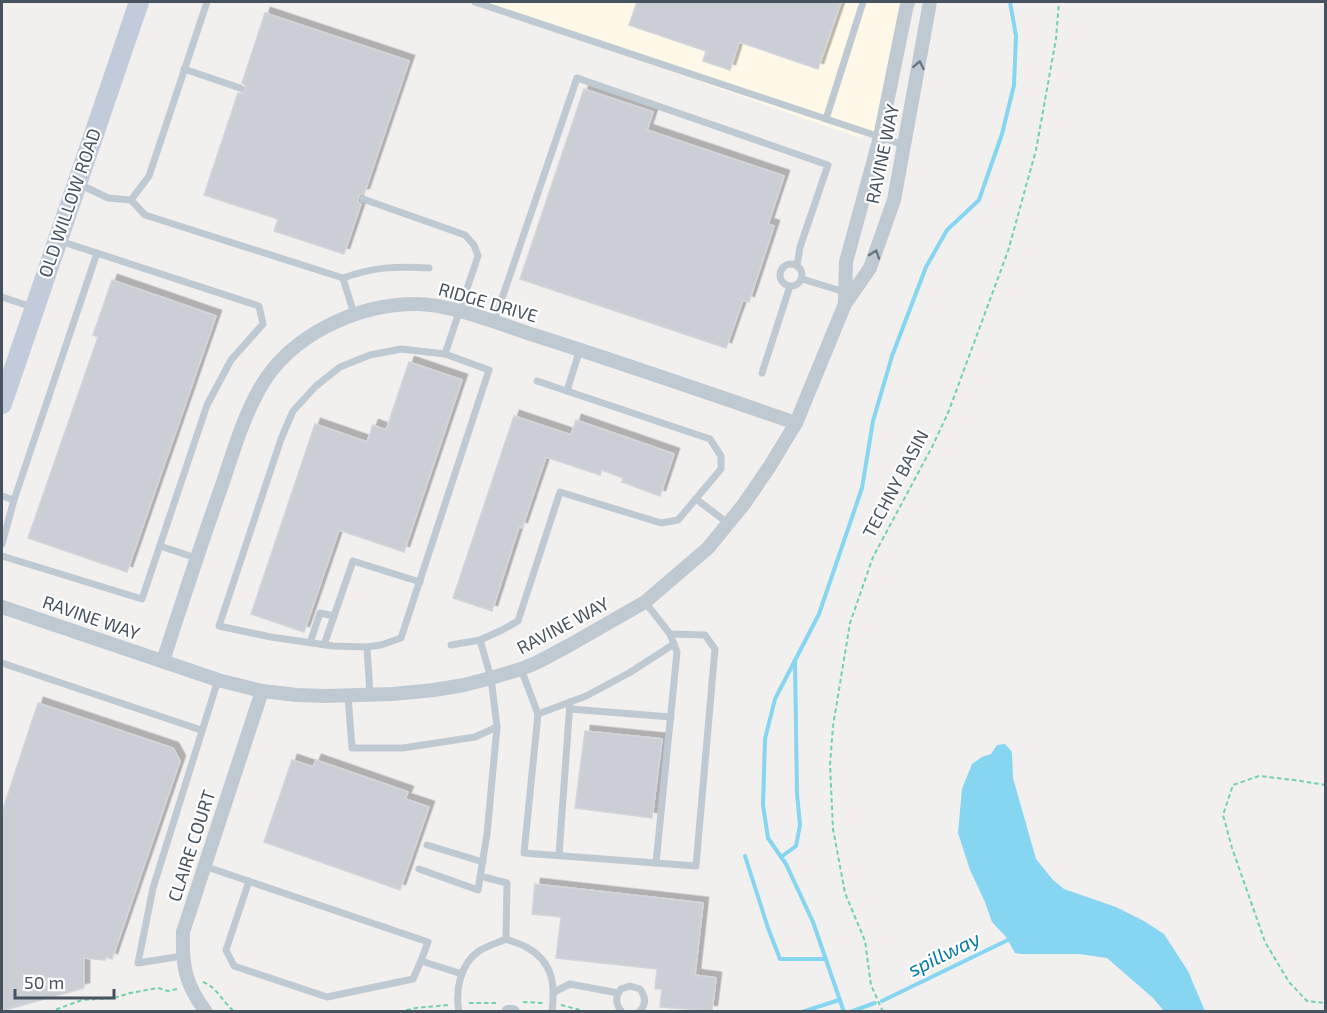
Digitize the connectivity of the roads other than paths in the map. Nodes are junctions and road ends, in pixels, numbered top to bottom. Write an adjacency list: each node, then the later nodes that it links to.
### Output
1 (139, 2): 12 (street, OLD WILLOW ROAD)
2 (207, 2): 7 (lane)
3 (476, 2): 9 (lane)
4 (863, 2): 9 (lane)
5 (908, 2): 10 (street, RAVINE WAY)
6 (930, 2): 11 (street, RAVINE WAY, one-way to 6)
7 (184, 69): 8 (lane); 14 (lane)
8 (240, 88)
9 (826, 119): 10 (lane)
10 (880, 137): 11 (lane); 23 (street, RAVINE WAY)
11 (904, 145): 23 (street, RAVINE WAY, one-way to 11)
12 (77, 182): 14 (lane); 15 (street, OLD WILLOW ROAD)
13 (363, 199): 25 (lane)
14 (131, 200): 19 (lane)
15 (57, 240): 16 (lane); 24 (street, OLD WILLOW ROAD)
16 (97, 253): 37 (lane); 40 (lane)
17 (797, 266): 20 (lane); 21 (lane); 27 (lane)
18 (429, 268): 19 (lane)
19 (343, 278): 26 (lane)
20 (802, 279): 21 (lane); 23 (lane)
21 (790, 286): 30 (lane)
22 (2, 297): 24 (lane)
23 (845, 298): 34 (street, RAVINE WAY)
24 (34, 308): 33 (street, OLD WILLOW ROAD)
25 (460, 311): 26 (street, RIDGE DRIVE); 27 (street, RIDGE DRIVE); 29 (lane)
26 (354, 314): 42 (street, RIDGE DRIVE)
27 (494, 322): 28 (street, RIDGE DRIVE)
28 (580, 349): 32 (lane); 34 (street, RIDGE DRIVE)
29 (445, 354): 43 (lane); 49 (lane)
30 (762, 373)
31 (537, 381): 32 (lane)
32 (567, 391): 36 (lane)
33 (2, 404)
34 (796, 423): 38 (street, RAVINE WAY)
35 (2, 496): 37 (lane)
36 (696, 499): 38 (lane); 48 (lane)
37 (14, 500): 39 (lane)
38 (729, 524): 44 (street, RAVINE WAY)
39 (2, 544)
40 (160, 546): 41 (lane); 42 (lane)
41 (2, 556)
42 (196, 558): 54 (street, RIDGE DRIVE)
43 (420, 582): 46 (lane); 53 (lane)
44 (645, 602): 47 (lane); 56 (street, RAVINE WAY)
45 (2, 607): 54 (street, RAVINE WAY)
46 (334, 616): 49 (lane); 51 (lane)
47 (670, 634): 50 (lane); 70 (lane)
48 (480, 640): 52 (lane); 57 (lane)
49 (310, 643): 51 (lane)
50 (674, 644): 62 (lane); 64 (lane)
51 (324, 645): 53 (lane)
52 (451, 645)
53 (367, 647): 60 (lane)
54 (163, 661): 58 (street, RAVINE WAY)
55 (2, 663): 66 (lane)
56 (521, 669): 57 (street, RAVINE WAY); 63 (lane)
57 (491, 678): 60 (street, RAVINE WAY); 65 (lane)
58 (218, 680): 59 (street, RAVINE WAY); 66 (lane)
59 (262, 691): 61 (street, RAVINE WAY); 71 (street, CLAIRE COURT)
60 (370, 695): 61 (street, RAVINE WAY)
61 (348, 696): 65 (lane)
62 (570, 705): 63 (lane); 64 (lane); 68 (lane)
63 (538, 714): 68 (lane)
64 (671, 717): 70 (lane)
65 (497, 727): 69 (lane)
66 (201, 730): 76 (lane)
67 (427, 845): 69 (lane)
68 (559, 855): 70 (lane)
69 (483, 862): 73 (lane)
70 (657, 863)
71 (204, 866): 74 (lane); 76 (street, CLAIRE COURT)
72 (419, 869): 73 (lane)
73 (480, 876): 75 (lane)
74 (249, 881): 77 (lane); 77 (lane)
75 (506, 939): 78 (lane); 79 (lane)
76 (182, 956): 82 (street, CLAIRE COURT)
77 (421, 961): 78 (lane)
78 (462, 974): 81 (lane)
79 (554, 992): 80 (lane); 85 (lane)
80 (618, 993): 86 (lane); 87 (lane)
81 (458, 1008)
82 (206, 1011)
83 (508, 1011): 84 (street)
84 (513, 1011)
85 (552, 1011)
86 (621, 1011)
87 (640, 1011)

